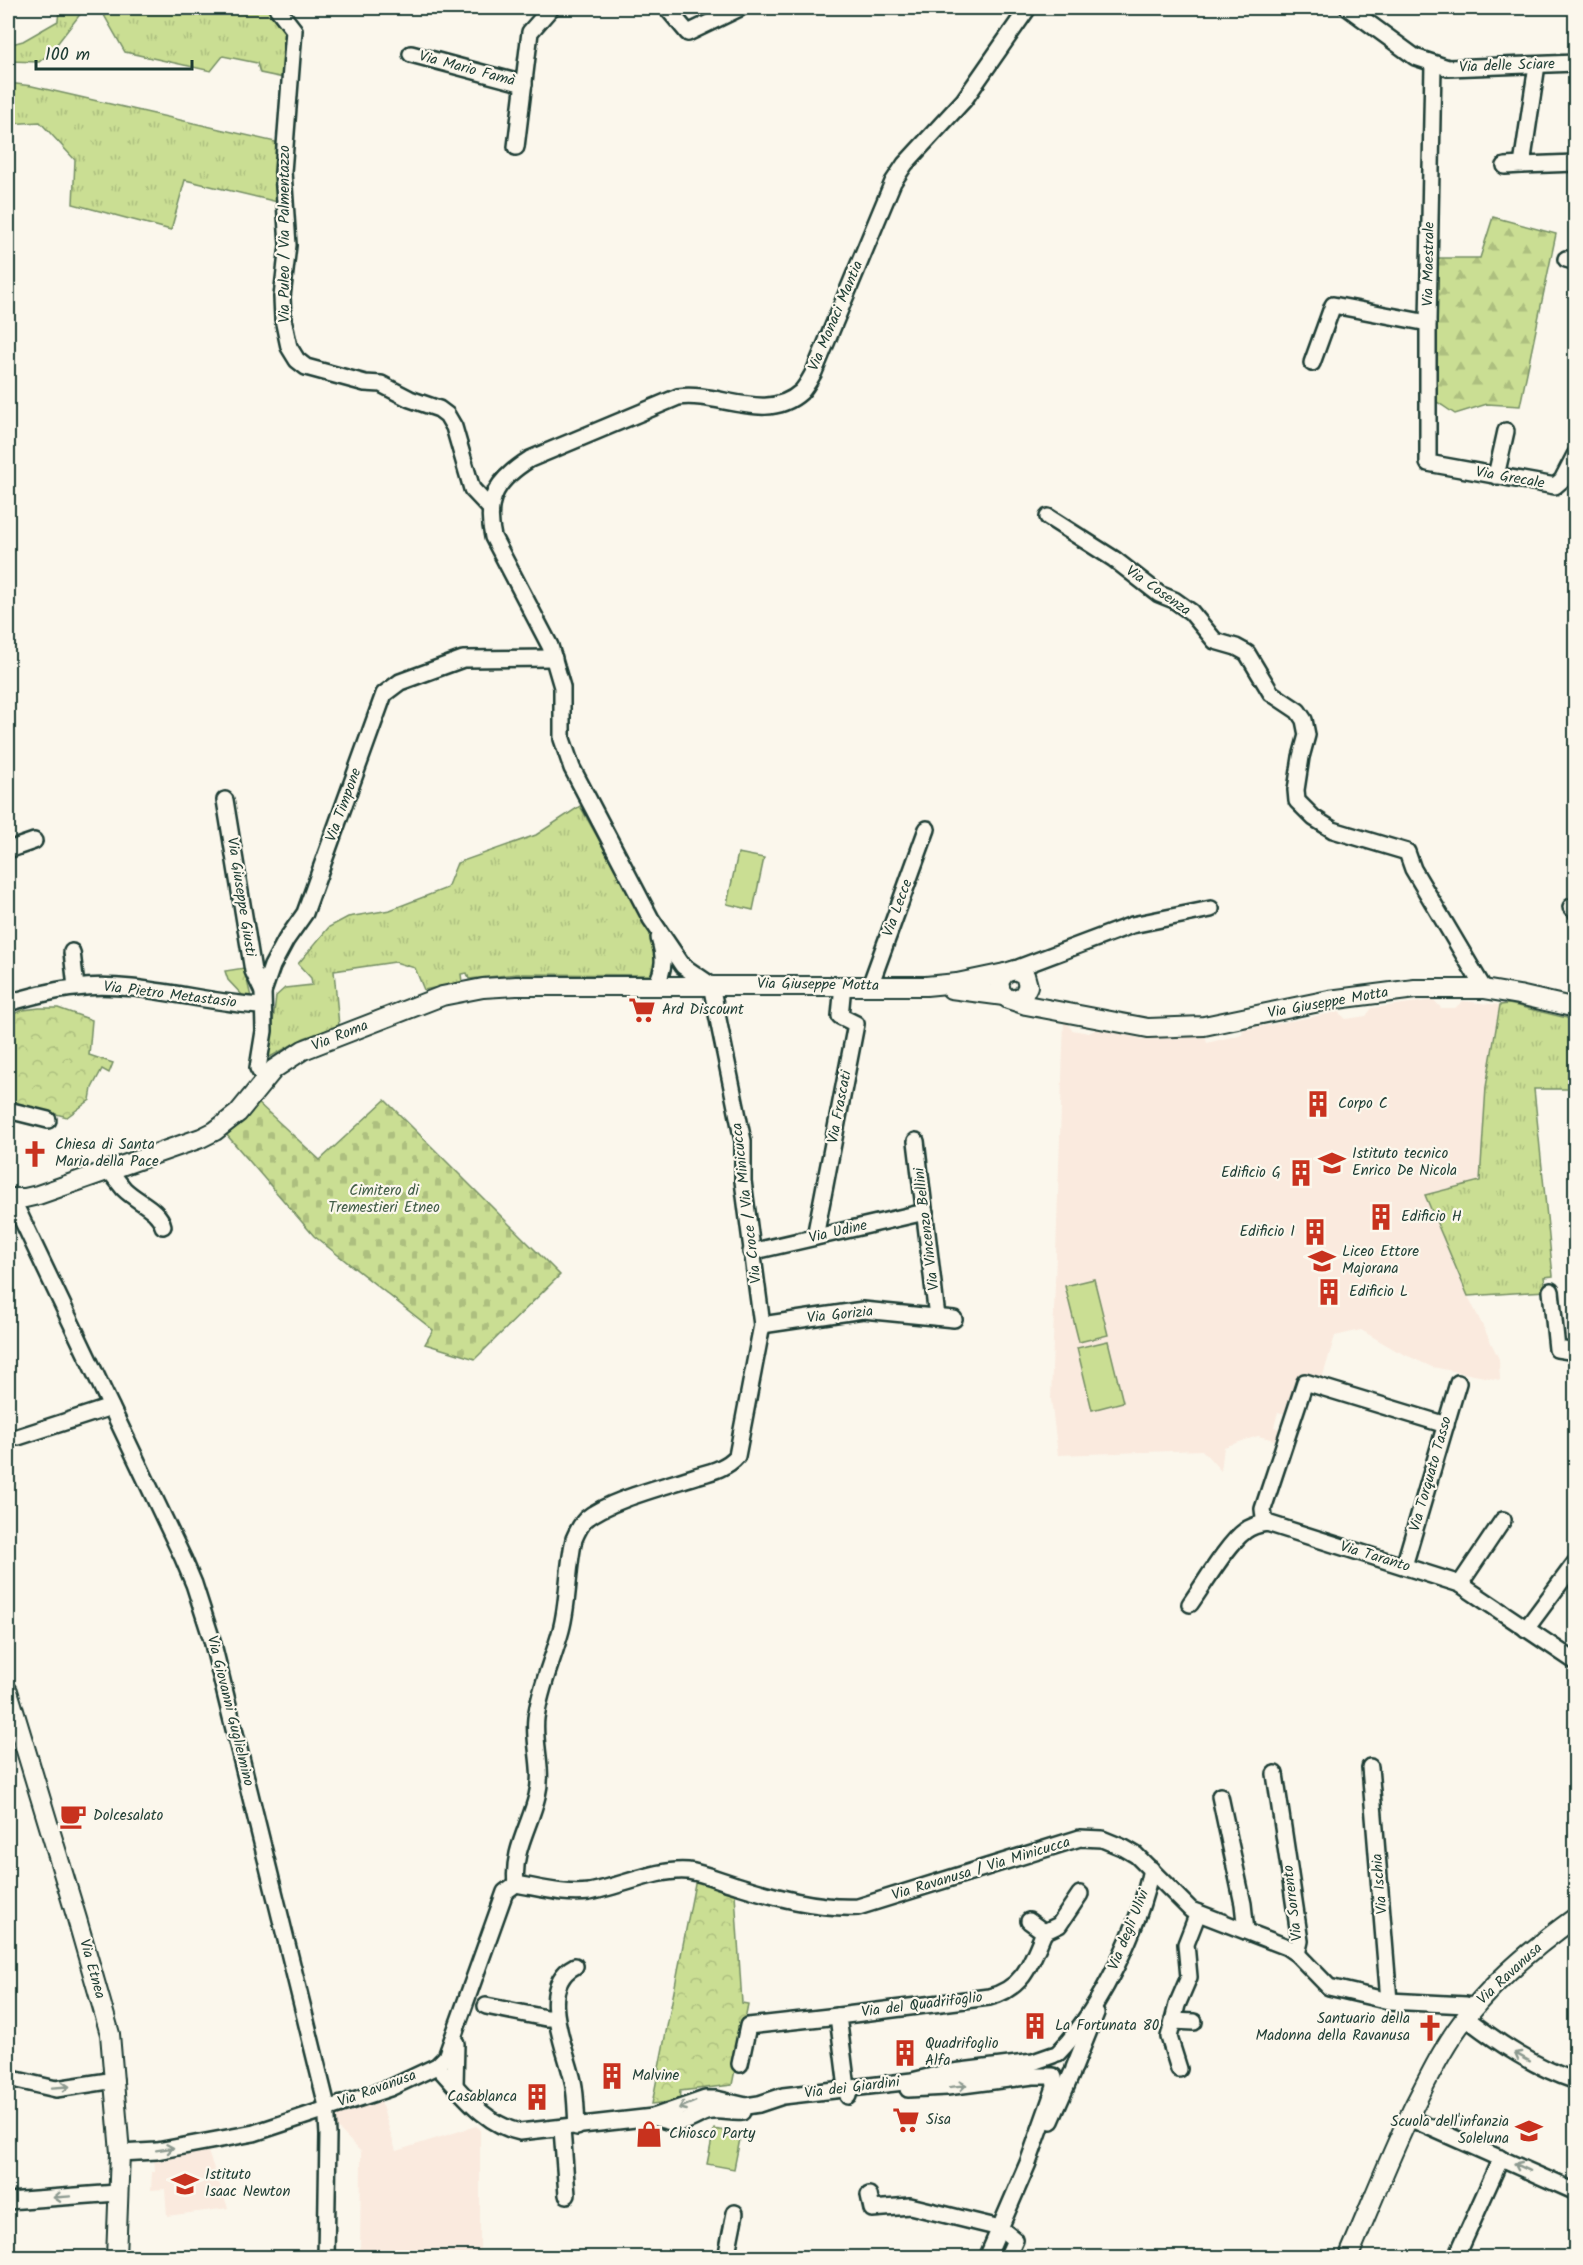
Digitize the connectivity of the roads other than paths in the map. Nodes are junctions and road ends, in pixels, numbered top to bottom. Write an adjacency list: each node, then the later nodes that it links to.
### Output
1 (277, 8): 22 (street, Via Puleo / Via Palmentazzo)
2 (551, 8): 11 (street, Via Mario Famà)
3 (667, 8): 4 (street)
4 (740, 8)
5 (1028, 8): 22 (street, Via Monaci Mantia)
6 (1348, 8): 9 (street, Via delle Sciare)
7 (411, 54): 11 (street, Via Mario Famà)
8 (1575, 63): 10 (street, Via delle Sciare)
9 (1433, 65): 10 (street, Via delle Sciare); 16 (street, Via Maestrale)
10 (1537, 65): 14 (street)
11 (524, 84): 12 (street, Via Mario Famà)
12 (516, 147)
13 (1575, 163): 14 (street)
14 (1522, 165): 15 (street)
15 (1505, 166)
16 (1428, 323): 17 (street); 20 (street, Via Maestrale)
17 (1312, 363)
18 (1506, 431): 21 (street)
19 (1575, 455): 21 (street, Via Grecale)
20 (1428, 463): 21 (street, Via Grecale)
21 (1496, 476)
22 (490, 508): 24 (street)
23 (1048, 517): 42 (street, Via Cosenza)
24 (554, 658): 30 (street); 44 (street, Via Timpone)
25 (225, 800): 44 (street, Via Giuseppe Giusti)
26 (927, 830): 39 (street, Via Lecce)
27 (34, 841): 28 (street)
28 (8, 850)
29 (1211, 909): 32 (street)
30 (651, 919): 33 (street); 36 (street)
31 (72, 951): 41 (street)
32 (1055, 952): 34 (street); 35 (street)
33 (683, 966): 36 (street); 37 (street)
34 (1007, 972): 35 (main road); 40 (main road); 43 (main road)
35 (1028, 983): 43 (main road); 47 (main road)
36 (671, 985): 37 (main road, Via Roma); 48 (main road, Via Roma)
37 (711, 985): 38 (main road, Via Giuseppe Motta); 57 (street, Via Croce / Via Minicucca)
38 (843, 985): 39 (main road, Via Giuseppe Motta); 56 (street, Via Frascati)
39 (870, 986): 40 (main road, Via Giuseppe Motta)
40 (926, 986): 43 (main road)
41 (76, 987): 44 (street, Via Pietro Metastasio); 45 (street, Via Pietro Metastasio)
42 (1484, 989): 46 (main road, Via Giuseppe Motta); 47 (main road, Via Giuseppe Motta)
43 (1008, 998): 47 (main road)
44 (263, 999): 48 (street, Via Timpone)
45 (8, 1004)
46 (1575, 1008)
47 (1082, 1015)
48 (265, 1080): 52 (main road, Via Roma)
49 (8, 1110): 50 (street)
50 (48, 1120)
51 (916, 1141): 54 (street, Via Vincenzo Bellini)
52 (108, 1169): 53 (main road, Via Roma); 55 (street)
53 (11, 1198): 64 (street, Via Giovanni Guglielmino)
54 (925, 1212): 56 (street, Via Udine); 59 (street, Via Vincenzo Bellini)
55 (163, 1226)
56 (815, 1237): 57 (street, Via Udine)
57 (751, 1252): 61 (street, Via Croce / Via Minicucca)
58 (1551, 1291): 62 (street)
59 (937, 1317): 60 (street, Via Gorizia); 61 (street, Via Gorizia)
60 (954, 1319)
61 (762, 1325): 80 (street, Via Croce / Via Minicucca)
62 (1575, 1352)
63 (1458, 1383): 65 (street, Via Torquato Tasso)
64 (111, 1407): 66 (street); 111 (street, Via Giovanni Guglielmino)
65 (1446, 1425): 68 (street); 70 (street, Via Torquato Tasso)
66 (18, 1437)
67 (1503, 1520): 71 (street)
68 (1267, 1523): 70 (street, Via Taranto); 72 (street)
69 (1575, 1563): 73 (street)
70 (1404, 1566): 71 (street, Via Taranto)
71 (1460, 1584): 73 (street, Via Taranto)
72 (1190, 1604)
73 (1526, 1629): 74 (street, Via Taranto)
74 (1575, 1662)
75 (8, 1690): 107 (main road, Via Etnea)
76 (1370, 1767): 92 (street, Via Ischia)
77 (1275, 1774): 89 (street, Via Sorrento)
78 (1220, 1796): 86 (street)
79 (1151, 1869): 80 (street, Via Ravanusa / Via Minicucca); 83 (street, Via Ravanusa / Via Minicucca); 91 (street, Via degli Ulivi)
80 (516, 1884): 99 (street)
81 (1080, 1894): 88 (street)
82 (1575, 1908): 87 (main road)
83 (1198, 1913): 86 (street, Via Ravanusa / Via Minicucca); 97 (street)
84 (1575, 1917): 87 (main road)
85 (1029, 1921): 88 (street)
86 (1246, 1931): 89 (street, Via Ravanusa / Via Minicucca)
87 (1556, 1931): 94 (main road, Via Ravanusa)
88 (1044, 1932): 95 (street, Via del Quadrifoglio)
89 (1297, 1954): 92 (street, Via Ravanusa / Via Minicucca)
90 (575, 1966): 96 (street)
91 (1104, 1990): 100 (street); 104 (street)
92 (1389, 2001): 94 (street, Via Ravanusa / Via Minicucca)
93 (486, 2006): 96 (street)
94 (1470, 2013): 108 (street, one-way to 94); 113 (main road, Via Ravanusa)
95 (838, 2016): 101 (street, Via del Quadrifoglio); 110 (street)
96 (555, 2018): 114 (street)
97 (1173, 2021): 98 (street); 103 (street)
98 (1194, 2022)
99 (456, 2028): 102 (street); 109 (street)
100 (1056, 2054): 104 (street); 105 (street); 110 (street, Via dei Giardini)
101 (740, 2064)
102 (437, 2066): 109 (street, Via dei Giardini); 111 (street, Via Ravanusa)
103 (1179, 2069)
104 (1073, 2070): 105 (street); 118 (street)
105 (1053, 2076): 110 (street, Via dei Giardini, one-way to 105); 118 (street)
106 (8, 2078): 107 (street, one-way to 107)
107 (115, 2080): 116 (main road, Via Etnea)
108 (1575, 2081)
109 (455, 2085): 114 (street, Via dei Giardini)
110 (848, 2092): 114 (street, Via dei Giardini)
111 (326, 2108): 112 (street, Via Ravanusa); 115 (street, Via Giovanni Guglielmino)
112 (299, 2118): 115 (street); 116 (street, Via Ravanusa, one-way to 112)
113 (1408, 2118): 117 (street); 131 (main road, Via Ravanusa)
114 (569, 2128): 121 (street)
115 (328, 2141): 127 (street, Via Giovanni Guglielmino)
116 (120, 2153): 120 (main road, Via Etnea)
117 (1501, 2158): 119 (street, one-way to 117); 132 (street)
118 (1028, 2163): 125 (street)
119 (1575, 2192)
120 (117, 2193): 123 (street, one-way to 123); 126 (main road, Via Etnea)
121 (567, 2195)
122 (869, 2195): 125 (street)
123 (8, 2201)
124 (735, 2213): 128 (street)
125 (1000, 2228): 129 (street); 130 (street)
126 (116, 2258)
127 (326, 2258)
128 (726, 2258)
129 (987, 2258)
130 (1007, 2258)
131 (1348, 2258)
132 (1456, 2258)

